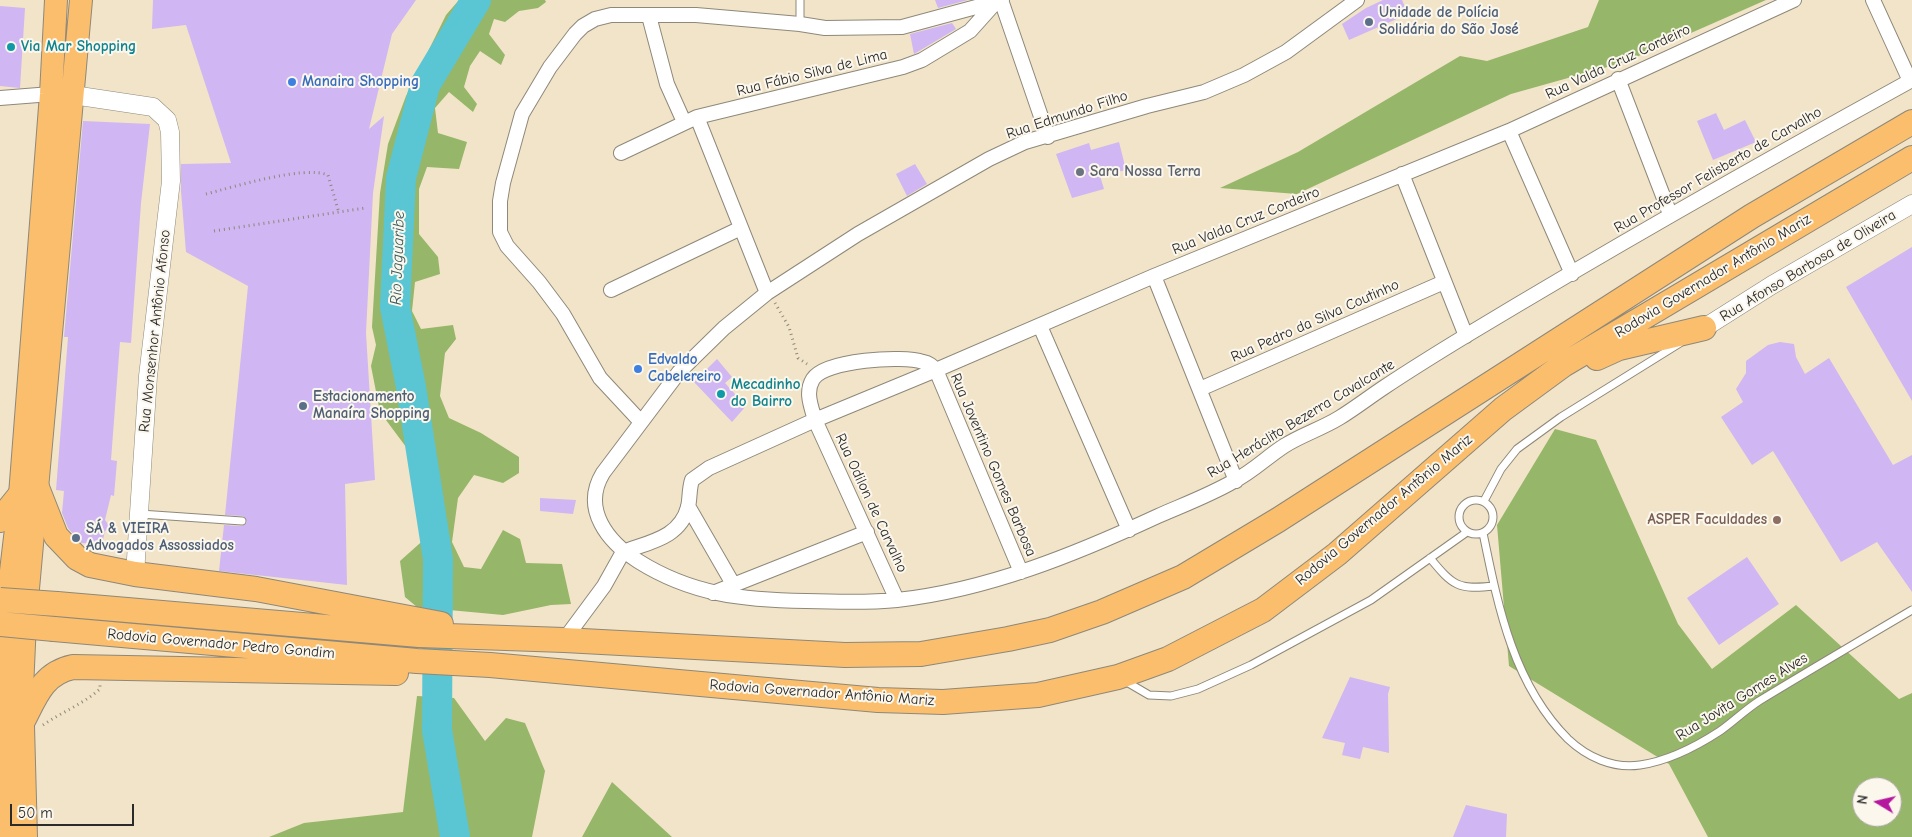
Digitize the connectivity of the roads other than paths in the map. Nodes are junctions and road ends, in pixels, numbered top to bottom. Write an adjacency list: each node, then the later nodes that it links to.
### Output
1 (56, 0): 12 (main road)
2 (81, 0): 12 (main road)
3 (800, 0): 9 (lane)
4 (1357, 0): 17 (street, Rua Edmundo Filho)
5 (1794, 0): 10 (street, Rua Valda Cruz Cordeiro)
6 (1873, 0): 11 (street, Rua Professor Felisberto de Carvalho)
7 (999, 1): 9 (street, Rua Fábio Silva de Lima); 14 (street, Rua Fábio Silva de Lima); 17 (street)
8 (649, 16): 9 (street, Rua Fábio Silva de Lima); 14 (street); 36 (street, Rua Fábio Silva de Lima)
9 (800, 24)
10 (1618, 79): 16 (street, Rua Valda Cruz Cordeiro); 22 (street)
11 (1911, 80): 22 (street, Rua Professor Felisberto de Carvalho)
12 (62, 95): 13 (street); 38 (main road); 41 (street, Rua Monsenhor Antônio Afonso)
13 (0, 98)
14 (691, 120): 18 (street, Rua Fábio Silva de Lima); 23 (street)
15 (1912, 122): 59 (highway, Rodovia Governador Antônio Mariz)
16 (1509, 131): 20 (street, Rua Valda Cruz Cordeiro); 24 (street)
17 (1048, 137): 28 (street, Rua Edmundo Filho)
18 (621, 153)
19 (1912, 158): 34 (highway, Rodovia Governador Antônio Mariz)
20 (1402, 174): 25 (street, Rua Valda Cruz Cordeiro); 26 (street)
21 (1912, 204): 30 (street, Rua Afonso Barbosa de Oliveira)
22 (1670, 214): 24 (street, Rua Professor Felisberto de Carvalho)
23 (741, 228): 27 (street); 28 (street)
24 (1572, 274): 31 (street, Rua Professor Felisberto de Carvalho)
25 (1154, 276): 29 (street, Rua Valda Cruz Cordeiro); 33 (street)
26 (1444, 282): 31 (street); 33 (street, Rua Pedro da Silva Coutinho)
27 (611, 290)
28 (767, 293): 36 (street, Rua Edmundo Filho)
29 (1040, 326): 32 (street, Rua Valda Cruz Cordeiro); 44 (street)
30 (1704, 328): 34 (highway); 39 (lane)
31 (1466, 336): 37 (street, Rua Heráclito Bezerra Cavalcante)
32 (936, 370): 35 (street, Rua Valda Cruz Cordeiro); 35 (street, Rua Odilon de Carvalho); 50 (street, Rua Joventino Gomes Barbosa)
33 (1200, 389): 37 (street)
34 (1503, 409): 63 (highway, Rodovia Governador Antônio Mariz)
35 (814, 420): 40 (street, Rua Valda Cruz Cordeiro); 45 (street, Rua Odilon de Carvalho)
36 (640, 422): 48 (street, Rua Heráclito Bezerra Cavalcante)
37 (1236, 480): 44 (street, Rua Heráclito Bezerra Cavalcante)
38 (28, 490): 42 (highway); 51 (highway); 57 (main road)
39 (1484, 501): 46 (lane); 47 (lane)
40 (688, 506): 48 (street, Rua Valda Cruz Cordeiro); 52 (street)
41 (139, 514): 43 (lane); 51 (street, Rua Monsenhor Antônio Afonso)
42 (0, 520)
43 (242, 521)
44 (1130, 530): 50 (street, Rua Heráclito Bezerra Cavalcante)
45 (868, 532): 52 (street); 55 (street, Rua Odilon de Carvalho)
46 (1467, 532): 47 (lane); 49 (lane)
47 (1483, 533): 53 (lane, Rua Jovita Gomes Alves)
48 (623, 552): 54 (street, Rua Heráclito Bezerra Cavalcante); 59 (street)
49 (1430, 558): 53 (lane); 63 (lane)
50 (1021, 572): 55 (street, Rua Heráclito Bezerra Cavalcante)
51 (135, 574): 58 (highway)
52 (733, 584): 54 (street)
53 (1494, 586): 56 (lane, Rua Jovita Gomes Alves)
54 (712, 594): 55 (street, Rua Heráclito Bezerra Cavalcante)
55 (897, 600)
56 (1912, 610)
57 (8, 616): 58 (highway, Rodovia Governador Pedro Gondim, bridge); 61 (highway, Rodovia Governador Pedro Gondim, bridge); 64 (main road); 65 (main road)
58 (426, 630): 59 (highway, Rodovia Governador Antônio Mariz)
59 (564, 640)
60 (442, 662): 61 (highway, Rodovia Governador Pedro Gondim); 62 (highway, Rodovia Governador Antônio Mariz)
61 (417, 667): 62 (highway); 65 (highway)
62 (489, 670): 63 (highway, Rodovia Governador Antônio Mariz)
63 (1118, 677)
64 (1, 702): 66 (main road)
65 (33, 722): 67 (main road)
66 (4, 837)
67 (26, 837)

